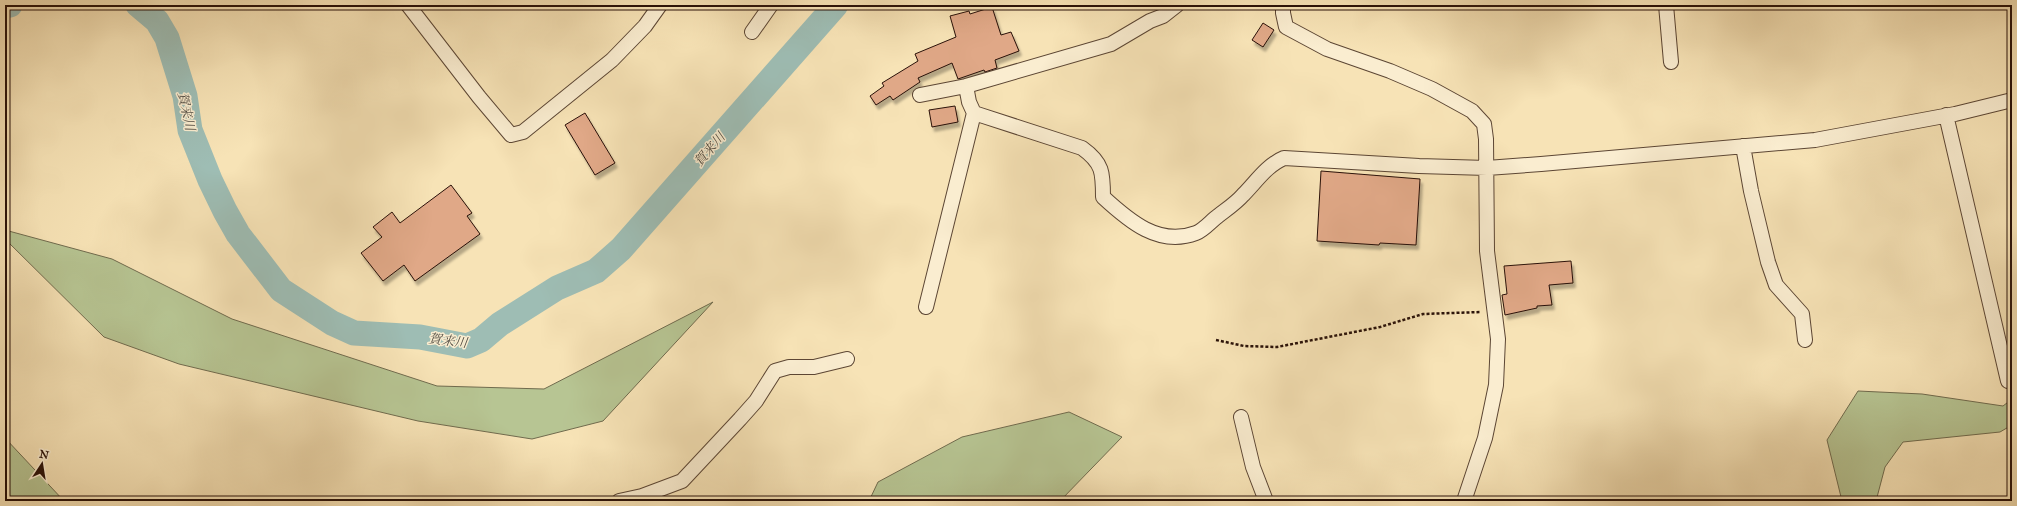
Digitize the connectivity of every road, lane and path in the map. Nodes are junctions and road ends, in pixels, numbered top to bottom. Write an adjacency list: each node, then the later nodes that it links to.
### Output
1 (408, 5): 2 (street)
2 (660, 5)
3 (771, 5): 7 (street)
4 (1177, 5): 9 (street)
5 (1284, 5): 15 (street)
6 (1666, 5): 8 (street)
7 (752, 32)
8 (1671, 62)
9 (966, 86): 10 (street); 12 (street)
10 (920, 95)
11 (2012, 100): 13 (street)
12 (974, 113): 15 (street); 16 (street)
13 (1946, 115): 14 (street); 21 (street)
14 (1743, 146): 15 (street); 19 (street)
15 (1487, 168): 17 (street)
16 (926, 307)
17 (1494, 312): 18 (path); 25 (street)
18 (1216, 340)
19 (1805, 340)
20 (847, 359): 23 (street)
21 (2008, 381)
22 (1241, 417): 24 (street)
23 (619, 501)
24 (1266, 501)
25 (1464, 501)

